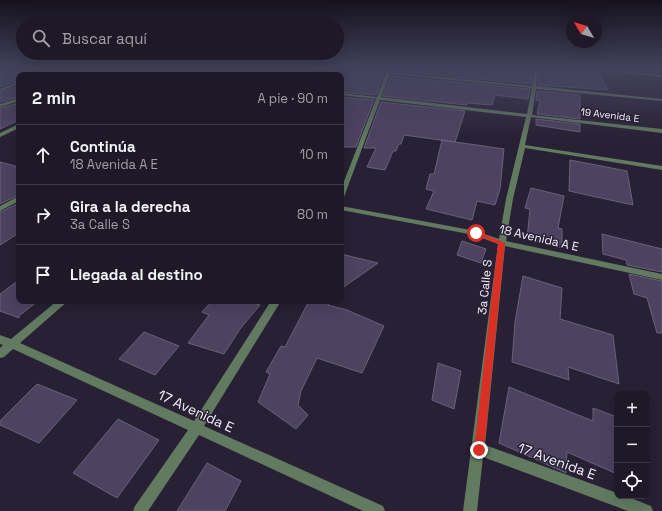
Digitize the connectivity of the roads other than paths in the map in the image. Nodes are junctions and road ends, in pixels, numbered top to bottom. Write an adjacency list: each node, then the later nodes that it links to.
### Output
1 (381, 92): 5 (street)
2 (534, 92): 9 (street, 3a Calle S)
3 (582, 92): 7 (street)
4 (344, 94): 5 (street, 19 Avenida E)
5 (379, 97): 9 (street, 19 Avenida E); 15 (street)
6 (16, 100): 8 (street)
7 (662, 100)
8 (0, 106)
9 (530, 114): 11 (street, 19 Avenida E); 13 (street, 3a Calle S)
10 (16, 127): 12 (street)
11 (662, 131)
12 (0, 135)
13 (523, 146): 14 (street); 19 (street, 3a Calle S)
14 (662, 168)
15 (344, 189)
16 (16, 200): 17 (street)
17 (0, 209)
18 (344, 209): 19 (street, 18 Avenida A E)
19 (502, 243): 20 (street, 18 Avenida A E); 27 (street, 3a Calle S)
20 (662, 277)
21 (59, 304): 24 (street)
22 (274, 304): 26 (street)
23 (0, 339): 24 (street, 17 Avenida E)
24 (11, 344): 25 (street); 26 (street, 17 Avenida E)
25 (0, 354)
26 (196, 429): 28 (street); 29 (street, 17 Avenida E)
27 (479, 450): 30 (street, 3a Calle S); 31 (street, 17 Avenida E)
28 (140, 511)
29 (378, 511)
30 (470, 511)
31 (646, 511)

